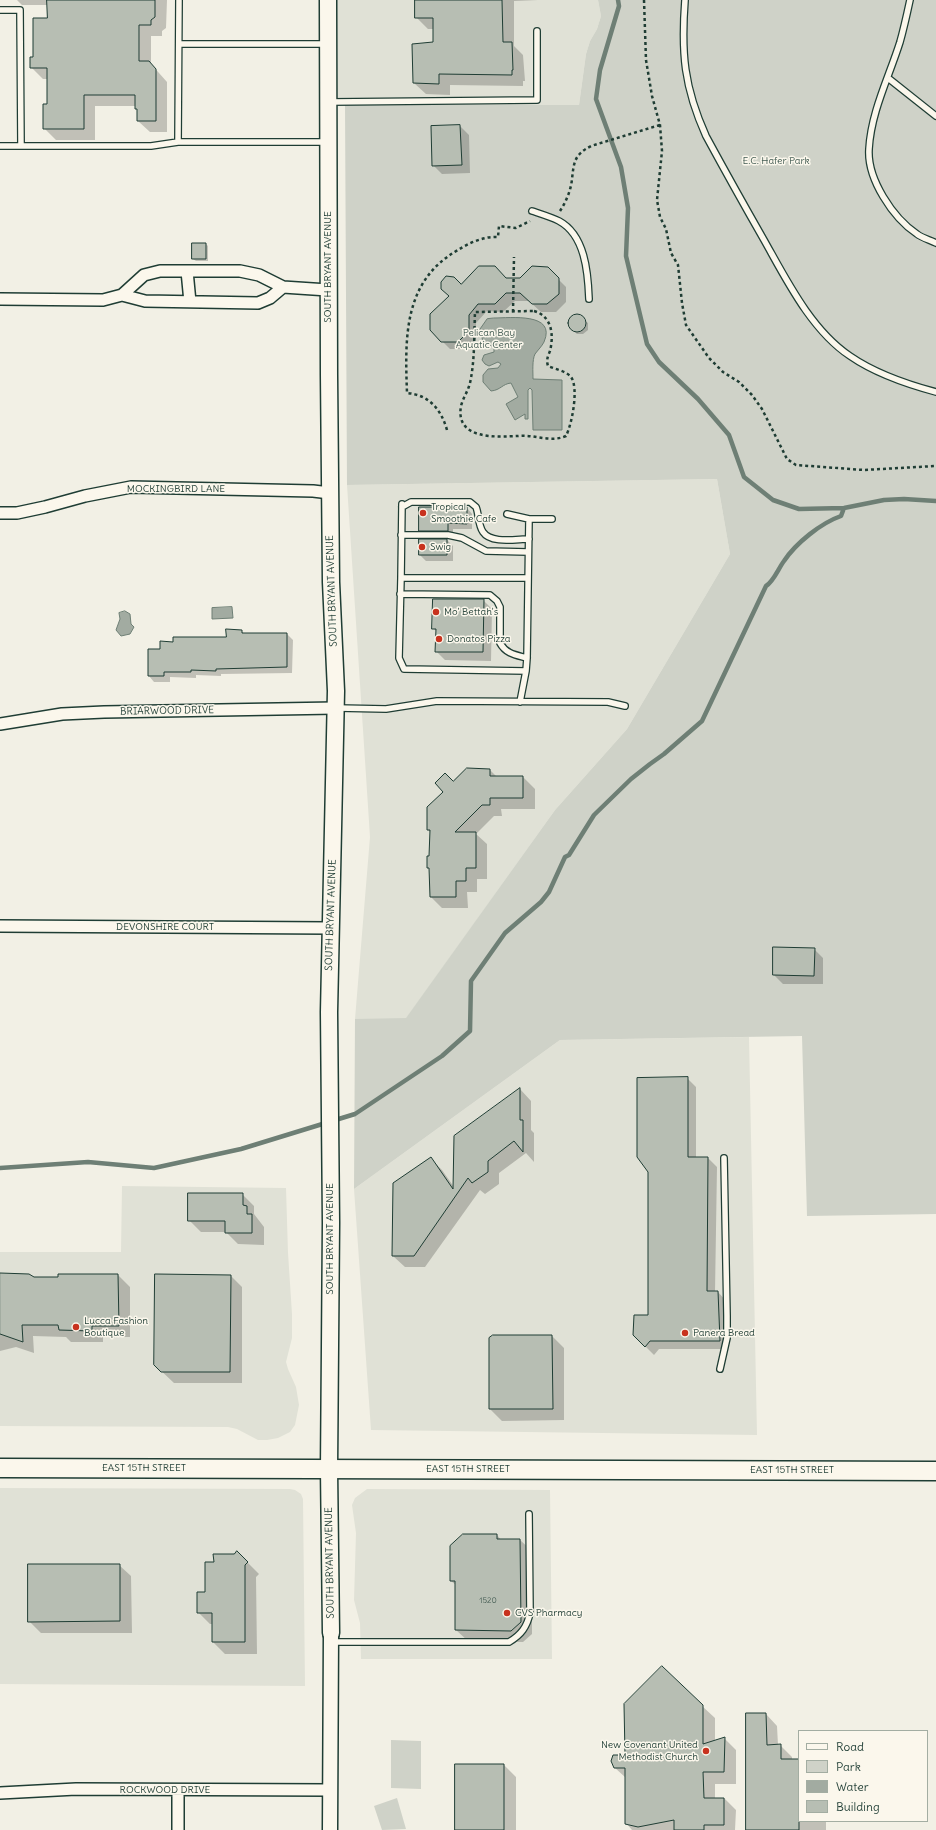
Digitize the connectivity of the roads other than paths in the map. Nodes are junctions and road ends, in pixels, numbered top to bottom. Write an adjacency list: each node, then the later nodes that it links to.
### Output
1 (179, 0): 7 (lane)
2 (328, 0): 8 (main road, SOUTH BRYANT AVENUE)
3 (685, 0): 25 (lane)
4 (910, 0): 9 (lane)
5 (0, 10): 15 (lane)
6 (537, 31): 10 (lane)
7 (179, 44): 8 (lane); 12 (lane)
8 (328, 44): 10 (main road, SOUTH BRYANT AVENUE)
9 (888, 78): 11 (lane); 17 (lane)
10 (328, 102): 13 (main road, SOUTH BRYANT AVENUE)
11 (936, 116)
12 (178, 142): 13 (lane); 15 (lane)
13 (328, 142): 20 (main road, SOUTH BRYANT AVENUE)
14 (0, 146): 15 (lane)
15 (21, 146)
16 (532, 212): 22 (lane)
17 (936, 243)
18 (188, 271): 19 (street); 21 (street); 24 (street)
19 (283, 287): 20 (street); 24 (street)
20 (328, 290): 26 (main road, SOUTH BRYANT AVENUE)
21 (122, 295): 23 (street); 24 (street)
22 (589, 299)
23 (0, 300)
24 (190, 302)
25 (936, 392)
26 (330, 493): 27 (street, MOCKINGBIRD LANE); 41 (main road, SOUTH BRYANT AVENUE)
27 (0, 512)
28 (507, 514): 29 (lane)
29 (529, 519): 30 (lane); 32 (lane)
30 (552, 519)
31 (401, 535): 32 (lane); 33 (lane); 34 (lane)
32 (529, 539): 33 (lane)
33 (528, 552): 35 (lane)
34 (401, 578): 35 (lane); 36 (lane)
35 (528, 578): 37 (lane)
36 (400, 594): 37 (lane); 38 (lane)
37 (527, 658): 38 (lane)
38 (526, 671): 39 (lane)
39 (520, 702): 40 (lane); 41 (lane)
40 (624, 706)
41 (335, 708): 42 (street, BRIARWOOD DRIVE); 44 (main road, SOUTH BRYANT AVENUE)
42 (0, 724)
43 (0, 926): 44 (street, DEVONSHIRE COURT)
44 (330, 928): 48 (main road, SOUTH BRYANT AVENUE)
45 (724, 1158): 46 (lane)
46 (720, 1369)
47 (0, 1468): 48 (main road, EAST 15TH STREET)
48 (329, 1469): 49 (main road, EAST 15TH STREET); 51 (main road, SOUTH BRYANT AVENUE)
49 (936, 1472)
50 (529, 1514): 51 (lane)
51 (331, 1638): 53 (street, SOUTH BRYANT AVENUE)
52 (178, 1790): 53 (street, ROCKWOOD DRIVE); 54 (street, ROCKWOOD DRIVE); 55 (street)
53 (330, 1790): 56 (street, SOUTH BRYANT AVENUE)
54 (0, 1793)
55 (178, 1830)
56 (330, 1830)

